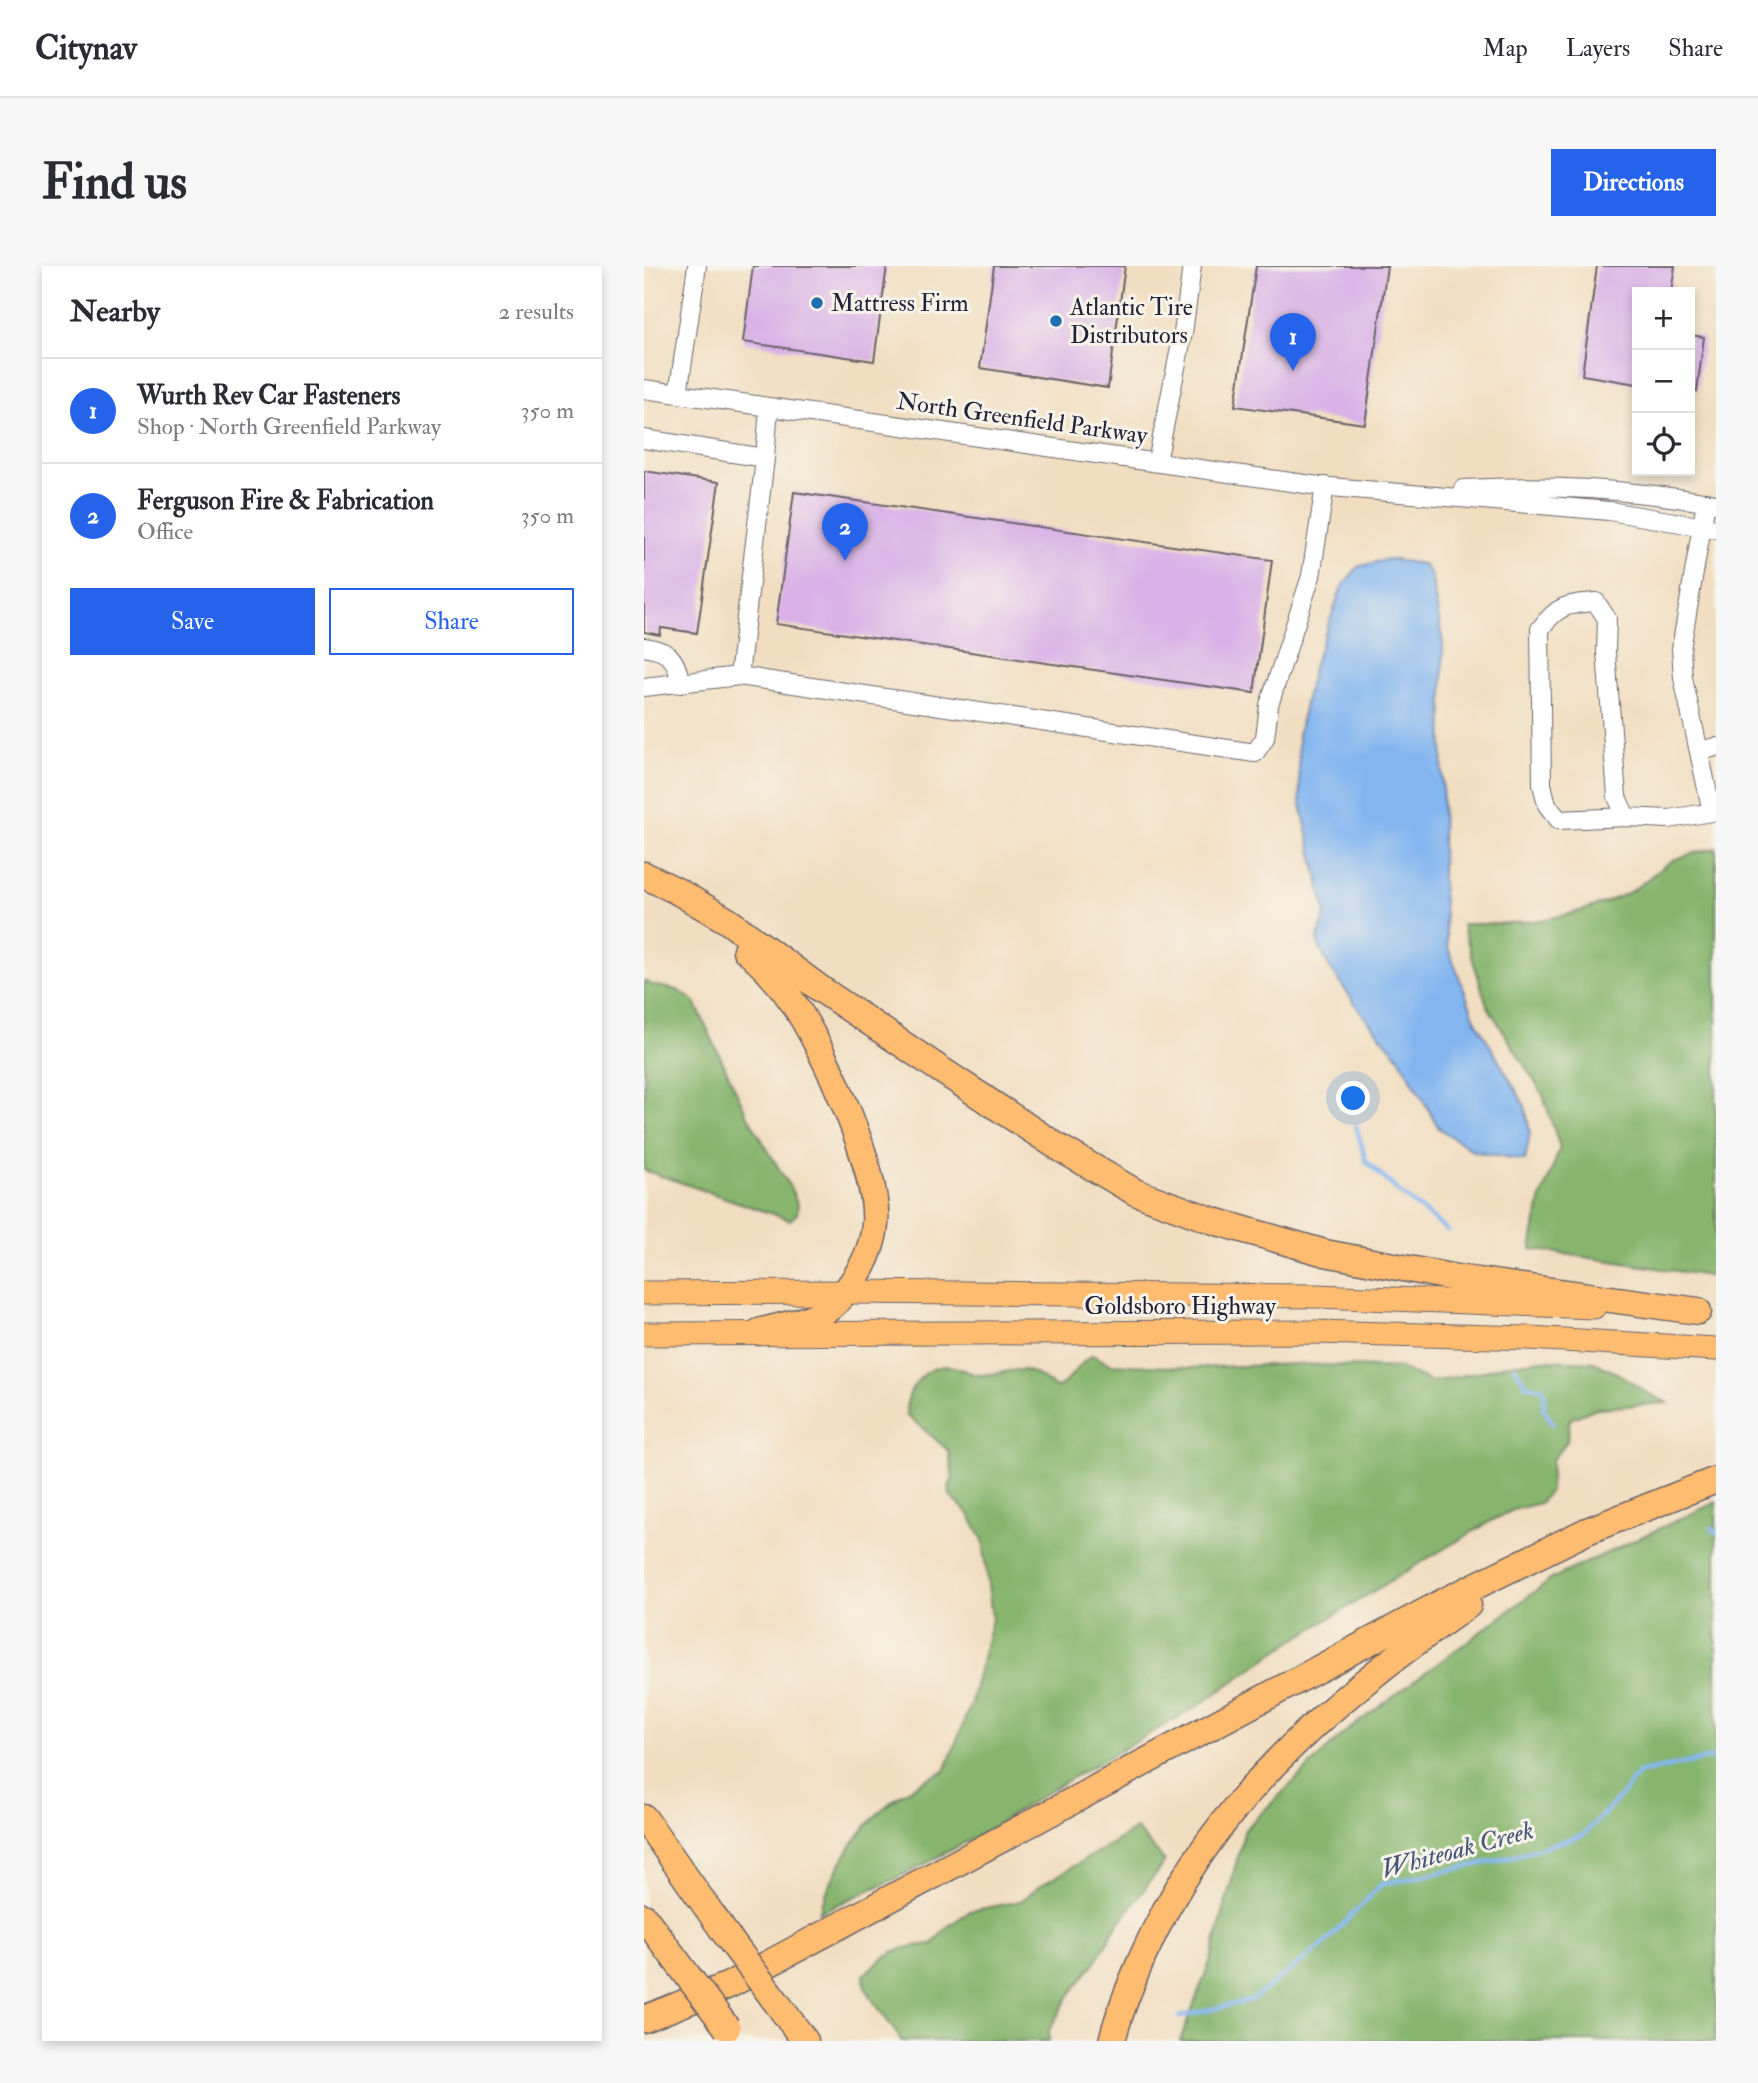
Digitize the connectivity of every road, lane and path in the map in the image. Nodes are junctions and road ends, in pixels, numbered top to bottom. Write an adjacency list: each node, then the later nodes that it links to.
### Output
1 (697, 266): 4 (street)
2 (1192, 266): 8 (street)
3 (644, 388): 4 (street, North Greenfield Parkway)
4 (678, 394): 5 (street, North Greenfield Parkway)
5 (769, 407): 7 (street); 8 (street, North Greenfield Parkway)
6 (644, 439): 7 (street)
7 (765, 458): 14 (street)
8 (1157, 462): 9 (street, North Greenfield Parkway)
9 (1325, 486): 10 (street, North Greenfield Parkway); 14 (street)
10 (1393, 493): 11 (street, North Greenfield Parkway); 12 (street, North Greenfield Parkway)
11 (1711, 503): 12 (street)
12 (1708, 528): 17 (street)
13 (644, 647): 15 (street)
14 (739, 676): 15 (street)
15 (681, 684): 16 (street)
16 (644, 687)
17 (1707, 749): 18 (street)
18 (1626, 817): 18 (street)
19 (644, 875): 20 (highway)
20 (677, 891): 21 (highway); 23 (highway)
21 (845, 1292): 22 (main road); 23 (main road); 24 (highway)
22 (644, 1293)
23 (1707, 1312)
24 (759, 1332): 25 (main road, Goldsboro Highway); 26 (main road, Goldsboro Highway)
25 (644, 1334)
26 (1716, 1349)
27 (1716, 1480): 28 (highway)
28 (1546, 1551): 31 (highway); 34 (highway)
29 (644, 1818): 33 (highway, bridge)
30 (644, 1917): 32 (highway, bridge)
31 (644, 2019)
32 (732, 2034)
33 (805, 2041)
34 (1112, 2041)

